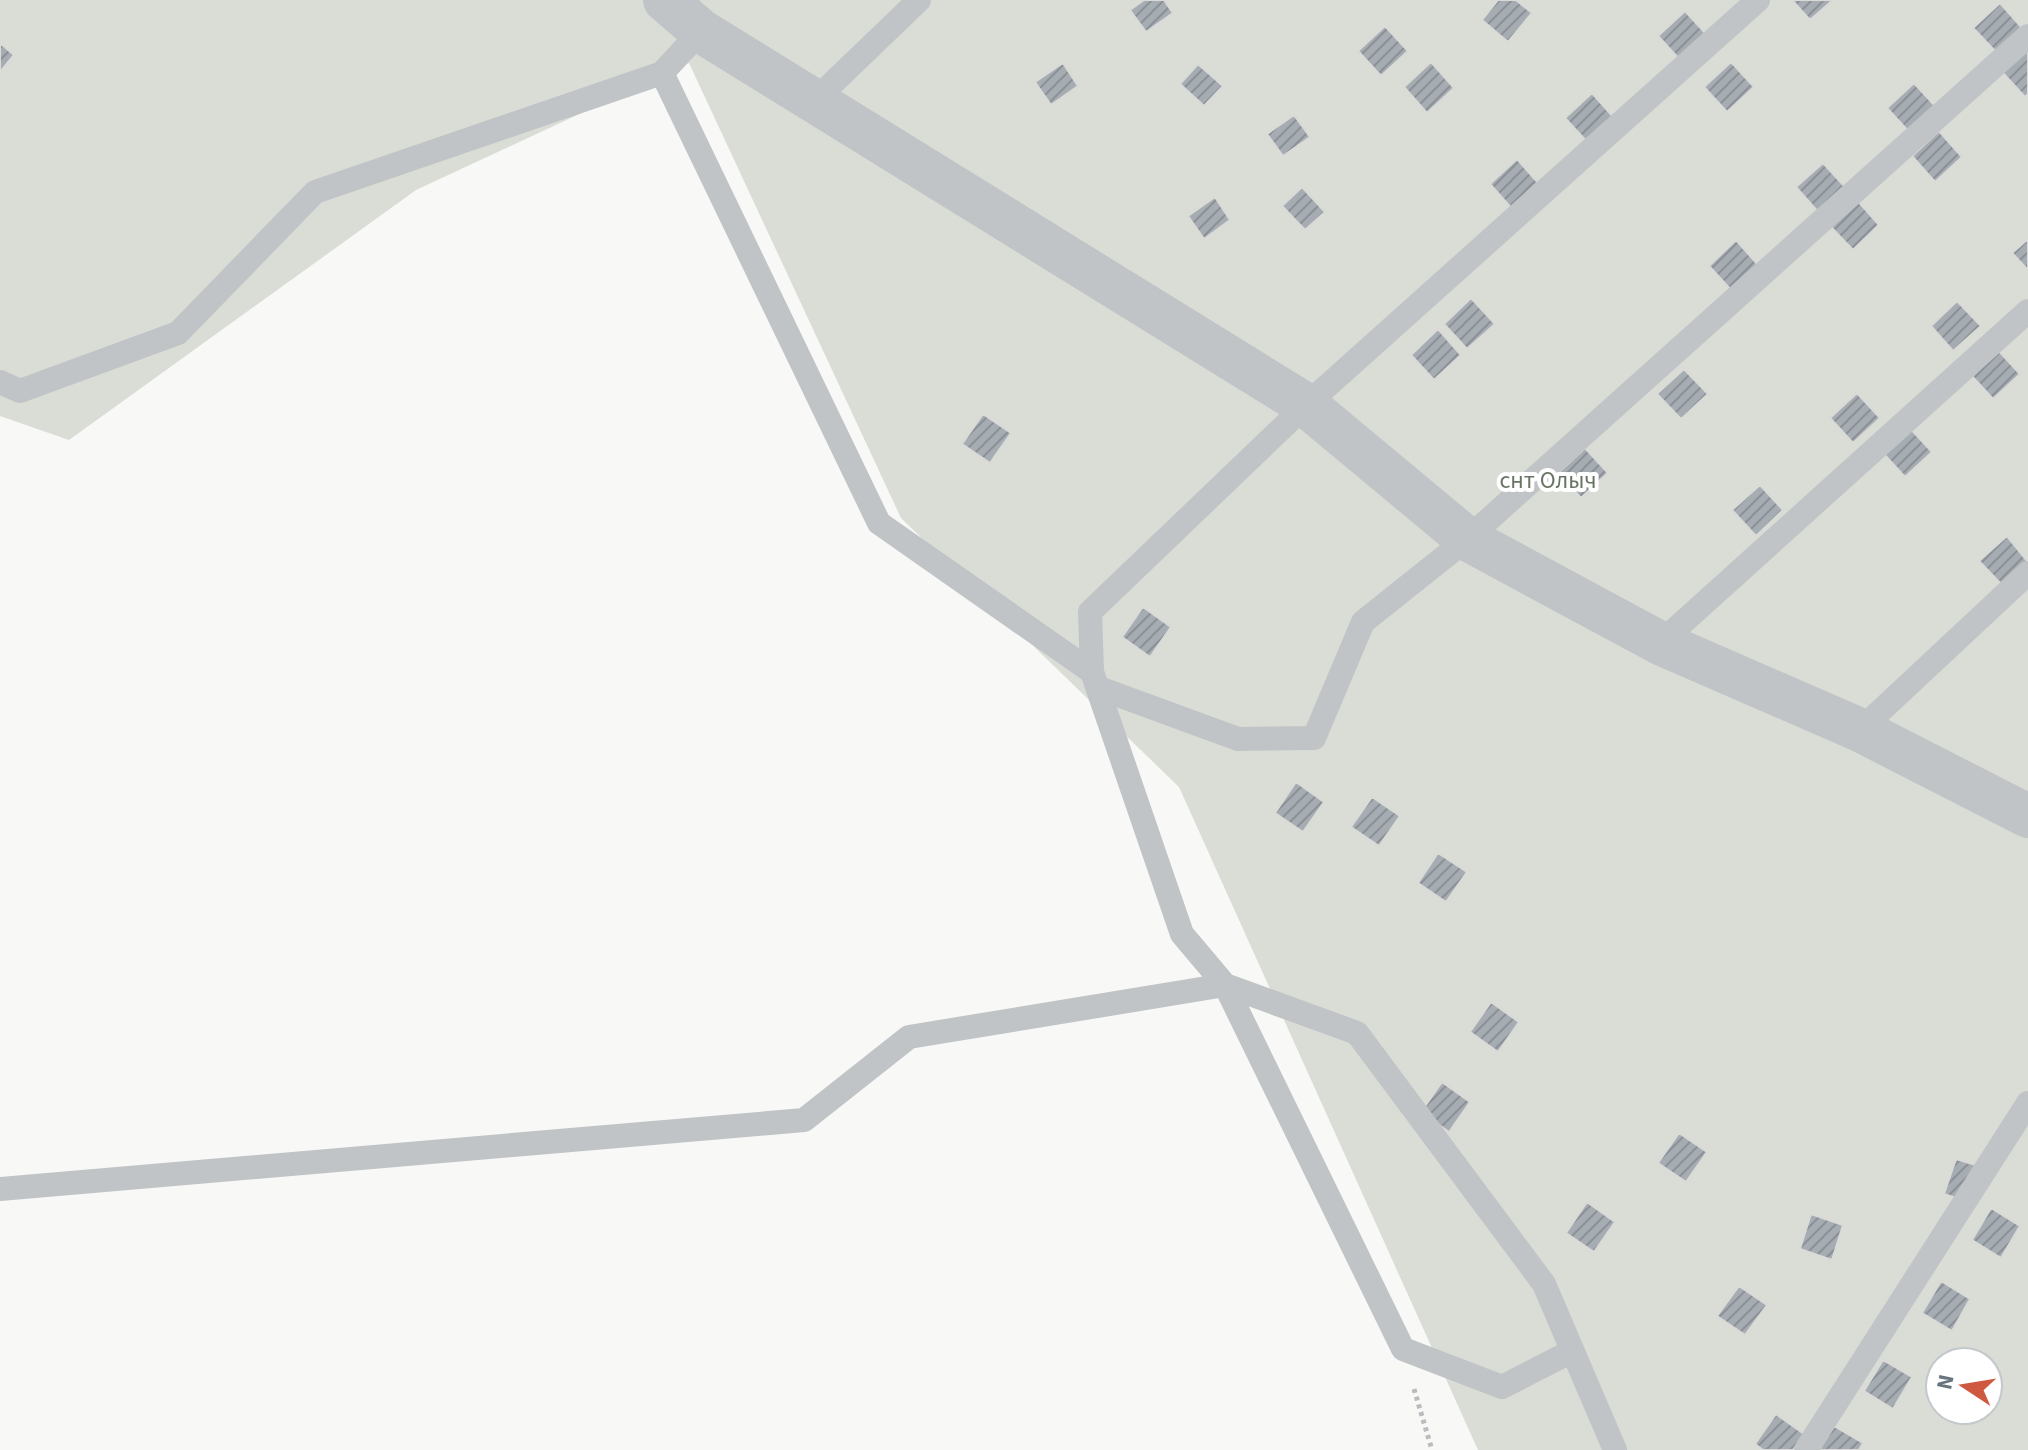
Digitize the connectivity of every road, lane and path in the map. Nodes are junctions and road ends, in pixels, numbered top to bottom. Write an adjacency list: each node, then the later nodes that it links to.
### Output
1 (665, 0): 4 (street)
2 (919, 0): 7 (lane)
3 (1758, 0): 10 (lane)
4 (701, 31): 6 (lane); 7 (street)
5 (2028, 36): 11 (lane)
6 (662, 73): 9 (lane); 14 (lane)
7 (814, 101): 10 (street)
8 (2028, 311): 13 (lane)
9 (0, 382)
10 (1306, 405): 11 (street); 14 (lane)
11 (1467, 539): 13 (street); 14 (lane)
12 (2028, 573): 15 (lane)
13 (1660, 643): 15 (street)
14 (1095, 680): 17 (lane)
15 (1860, 730): 16 (street)
16 (2028, 816)
17 (1225, 985): 19 (lane); 20 (lane); 21 (lane)
18 (2028, 1103): 24 (lane)
19 (0, 1189)
20 (1403, 1349): 21 (lane); 22 (path)
21 (1572, 1351): 23 (lane)
22 (1432, 1450)
23 (1615, 1450)
24 (1806, 1450)

